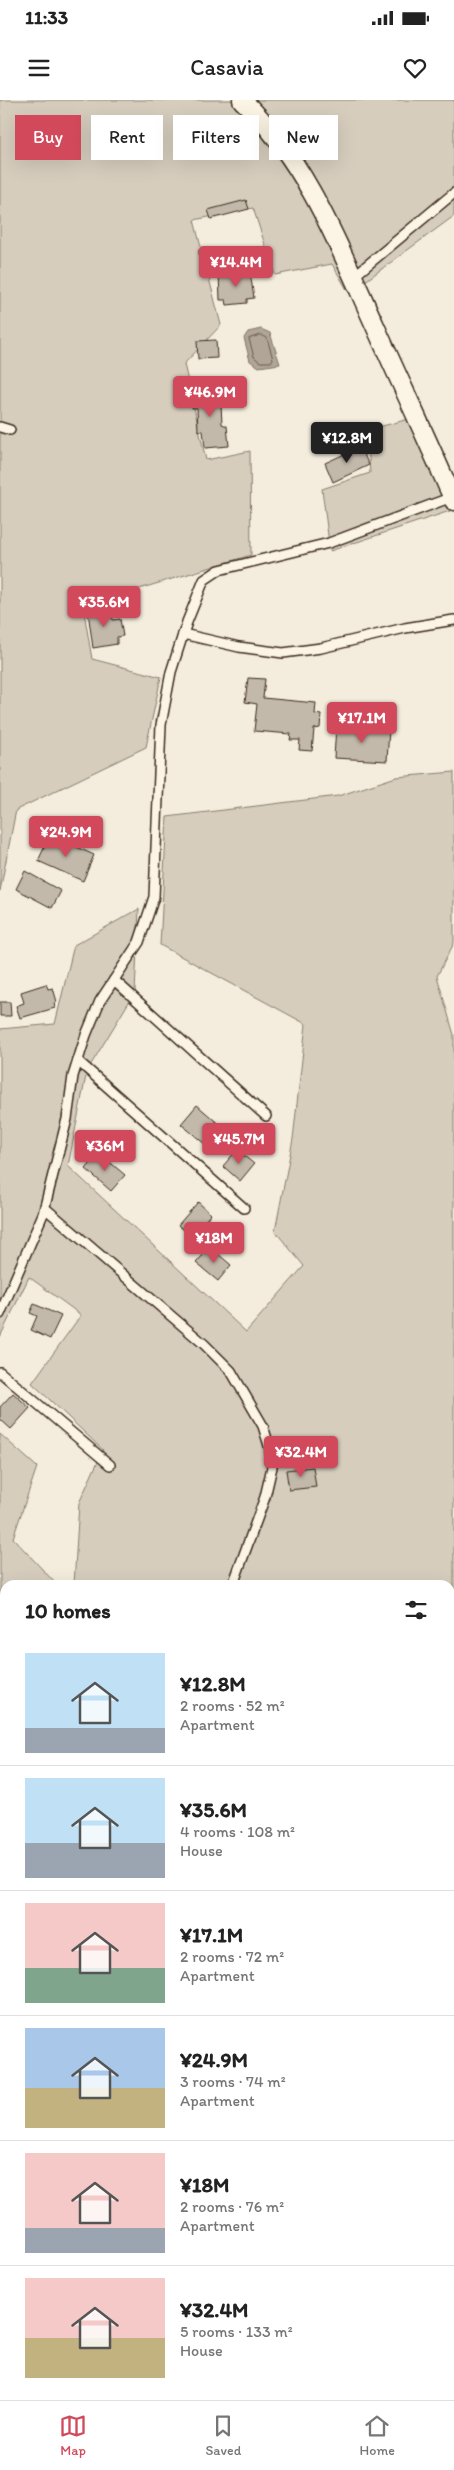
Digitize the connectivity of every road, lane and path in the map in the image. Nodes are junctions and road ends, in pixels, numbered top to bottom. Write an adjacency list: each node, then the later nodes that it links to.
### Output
1 (242, 100): 3 (street)
2 (454, 194): 3 (lane)
3 (353, 277): 6 (street)
4 (0, 427): 5 (lane)
5 (10, 430)
6 (453, 499): 8 (lane)
7 (454, 620): 8 (lane)
8 (183, 634): 9 (lane)
9 (114, 980): 10 (lane); 11 (lane)
10 (78, 1061): 12 (lane); 13 (lane)
11 (266, 1116)
12 (45, 1208): 14 (lane); 17 (lane)
13 (244, 1208)
14 (0, 1314)
15 (0, 1372): 16 (lane)
16 (110, 1465)
17 (236, 1580)

